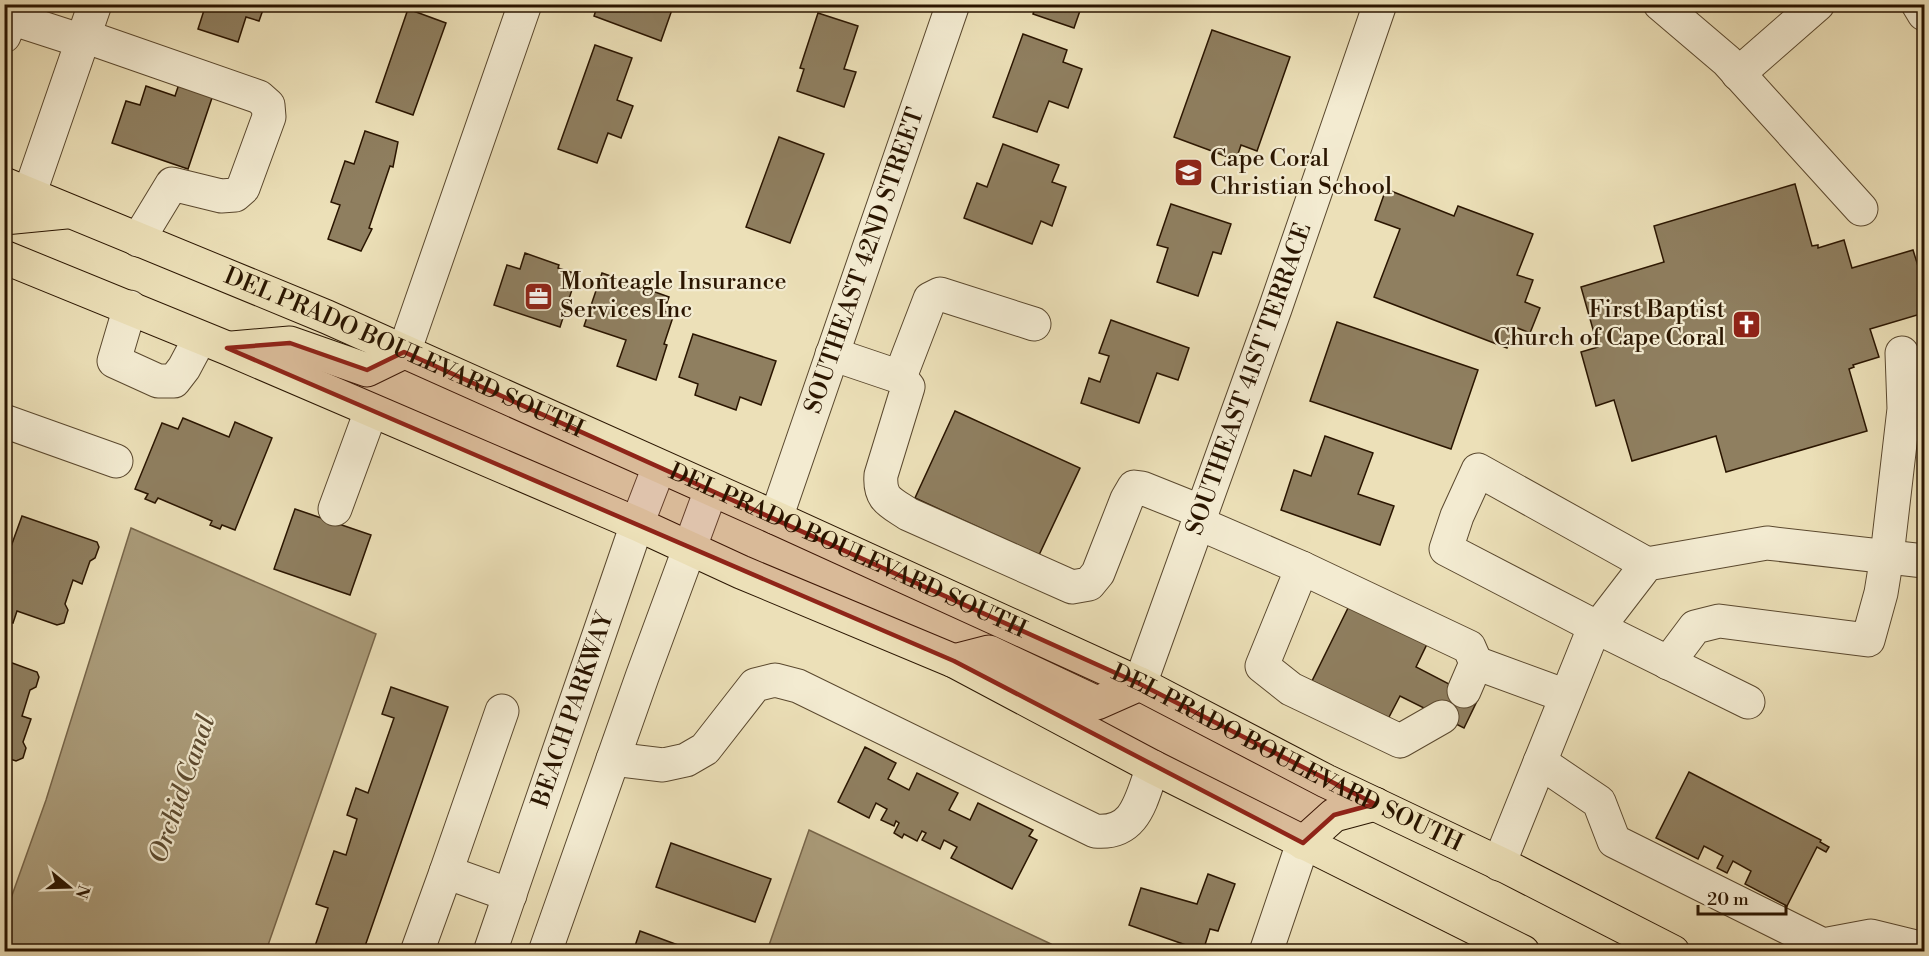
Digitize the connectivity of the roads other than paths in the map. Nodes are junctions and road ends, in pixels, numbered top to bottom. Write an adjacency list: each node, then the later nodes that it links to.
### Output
1 (95, 4): 10 (street)
2 (525, 4): 21 (street)
3 (953, 4): 23 (street, SOUTHEAST 42ND STREET)
4 (1380, 4): 31 (street, SOUTHEAST 41ST TERRACE)
5 (1660, 4): 11 (street)
6 (1818, 4): 11 (street)
7 (1918, 4): 8 (street)
8 (1924, 14)
9 (24, 21): 10 (street)
10 (83, 39): 12 (street); 16 (street)
11 (1738, 74): 13 (street)
12 (17, 189): 14 (main road, DEL PRADO BOULEVARD SOUTH)
13 (1861, 209)
14 (71, 212): 15 (main road); 16 (main road, DEL PRADO BOULEVARD SOUTH)
15 (4, 218)
16 (138, 240): 21 (main road, DEL PRADO BOULEVARD SOUTH)
17 (5, 260): 18 (main road)
18 (130, 307): 20 (main road); 20 (street)
19 (1034, 324): 24 (street)
20 (214, 343): 21 (main road); 25 (main road)
21 (404, 352): 28 (main road, DEL PRADO BOULEVARD SOUTH)
22 (1902, 353): 35 (street)
23 (832, 354): 24 (street); 32 (street, SOUTHEAST 42ND STREET)
24 (900, 377): 31 (street)
25 (371, 411): 30 (street); 33 (main road)
26 (4, 421): 27 (street)
27 (116, 461)
28 (659, 467): 29 (main road, DEL PRADO BOULEVARD SOUTH); 33 (street, BEACH PARKWAY)
29 (711, 490): 32 (main road, DEL PRADO BOULEVARD SOUTH); 34 (street)
30 (334, 509)
31 (1200, 517): 38 (street); 42 (street, SOUTHEAST 41ST TERRACE)
32 (776, 518): 42 (main road, DEL PRADO BOULEVARD SOUTH)
33 (637, 524): 34 (main road); 54 (street, BEACH PARKWAY)
34 (691, 548): 40 (main road); 47 (street)
35 (1887, 556): 36 (street); 37 (street); 41 (street)
36 (1924, 561)
37 (1647, 564): 39 (street); 39 (street)
38 (1302, 568): 43 (street); 46 (street)
39 (1598, 628): 41 (street); 43 (street)
40 (954, 661): 42 (main road); 49 (main road)
41 (1668, 663): 44 (street)
42 (1140, 684): 50 (main road, DEL PRADO BOULEVARD SOUTH)
43 (1566, 696): 48 (street)
44 (1748, 702)
45 (502, 711): 53 (street)
46 (1442, 717)
47 (613, 759): 49 (street); 58 (street)
48 (1540, 762): 52 (street); 55 (street)
49 (1153, 767): 51 (main road)
50 (1375, 804): 51 (main road); 52 (main road, DEL PRADO BOULEVARD SOUTH)
51 (1303, 843): 59 (street); 60 (main road)
52 (1499, 864): 61 (main road, DEL PRADO BOULEVARD SOUTH)
53 (446, 872): 54 (street); 56 (street)
54 (510, 895): 57 (street, BEACH PARKWAY)
55 (1924, 949)
56 (417, 951)
57 (490, 951)
58 (545, 951)
59 (1266, 951)
60 (1522, 951)
61 (1673, 951)

